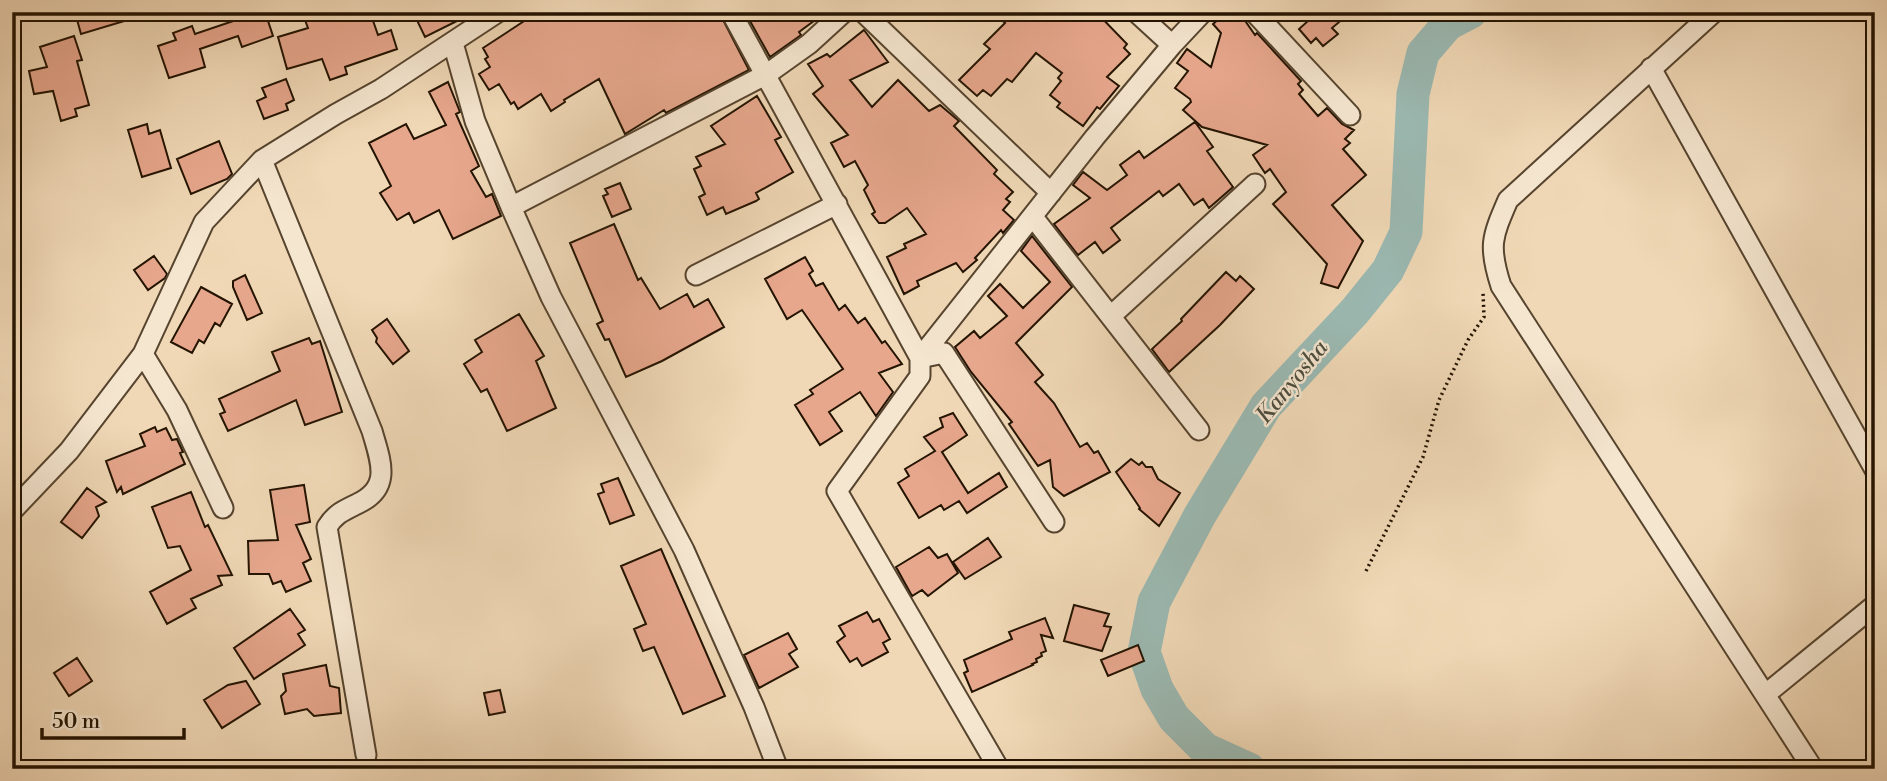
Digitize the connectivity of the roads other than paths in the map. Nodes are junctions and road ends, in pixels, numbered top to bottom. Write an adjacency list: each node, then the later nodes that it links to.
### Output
1 (731, 12): 12 (street)
2 (844, 12): 12 (street)
3 (863, 12): 16 (street)
4 (1136, 12): 10 (street)
5 (1203, 12): 10 (street)
6 (1254, 12): 13 (street)
7 (1714, 12): 11 (street)
8 (497, 13): 9 (street)
9 (453, 43): 14 (street); 18 (street)
10 (1172, 45): 16 (street)
11 (1651, 68): 25 (street); 30 (street)
12 (767, 74): 17 (street); 18 (street)
13 (1350, 115)
14 (262, 160): 22 (street); 31 (street)
15 (1255, 184): 21 (street)
16 (1051, 193): 19 (street)
17 (837, 204): 20 (street); 23 (street)
18 (511, 207): 32 (street)
19 (1033, 217): 21 (street); 23 (street)
20 (696, 275)
21 (1112, 315): 24 (street)
22 (143, 354): 26 (street); 27 (street)
23 (920, 358): 28 (street); 33 (street)
24 (1199, 430)
25 (1875, 470)
26 (223, 508)
27 (12, 511)
28 (1054, 522)
29 (1875, 606): 30 (street)
30 (1766, 694): 34 (street)
31 (366, 755)
32 (778, 769)
33 (999, 769)
34 (1814, 769)

